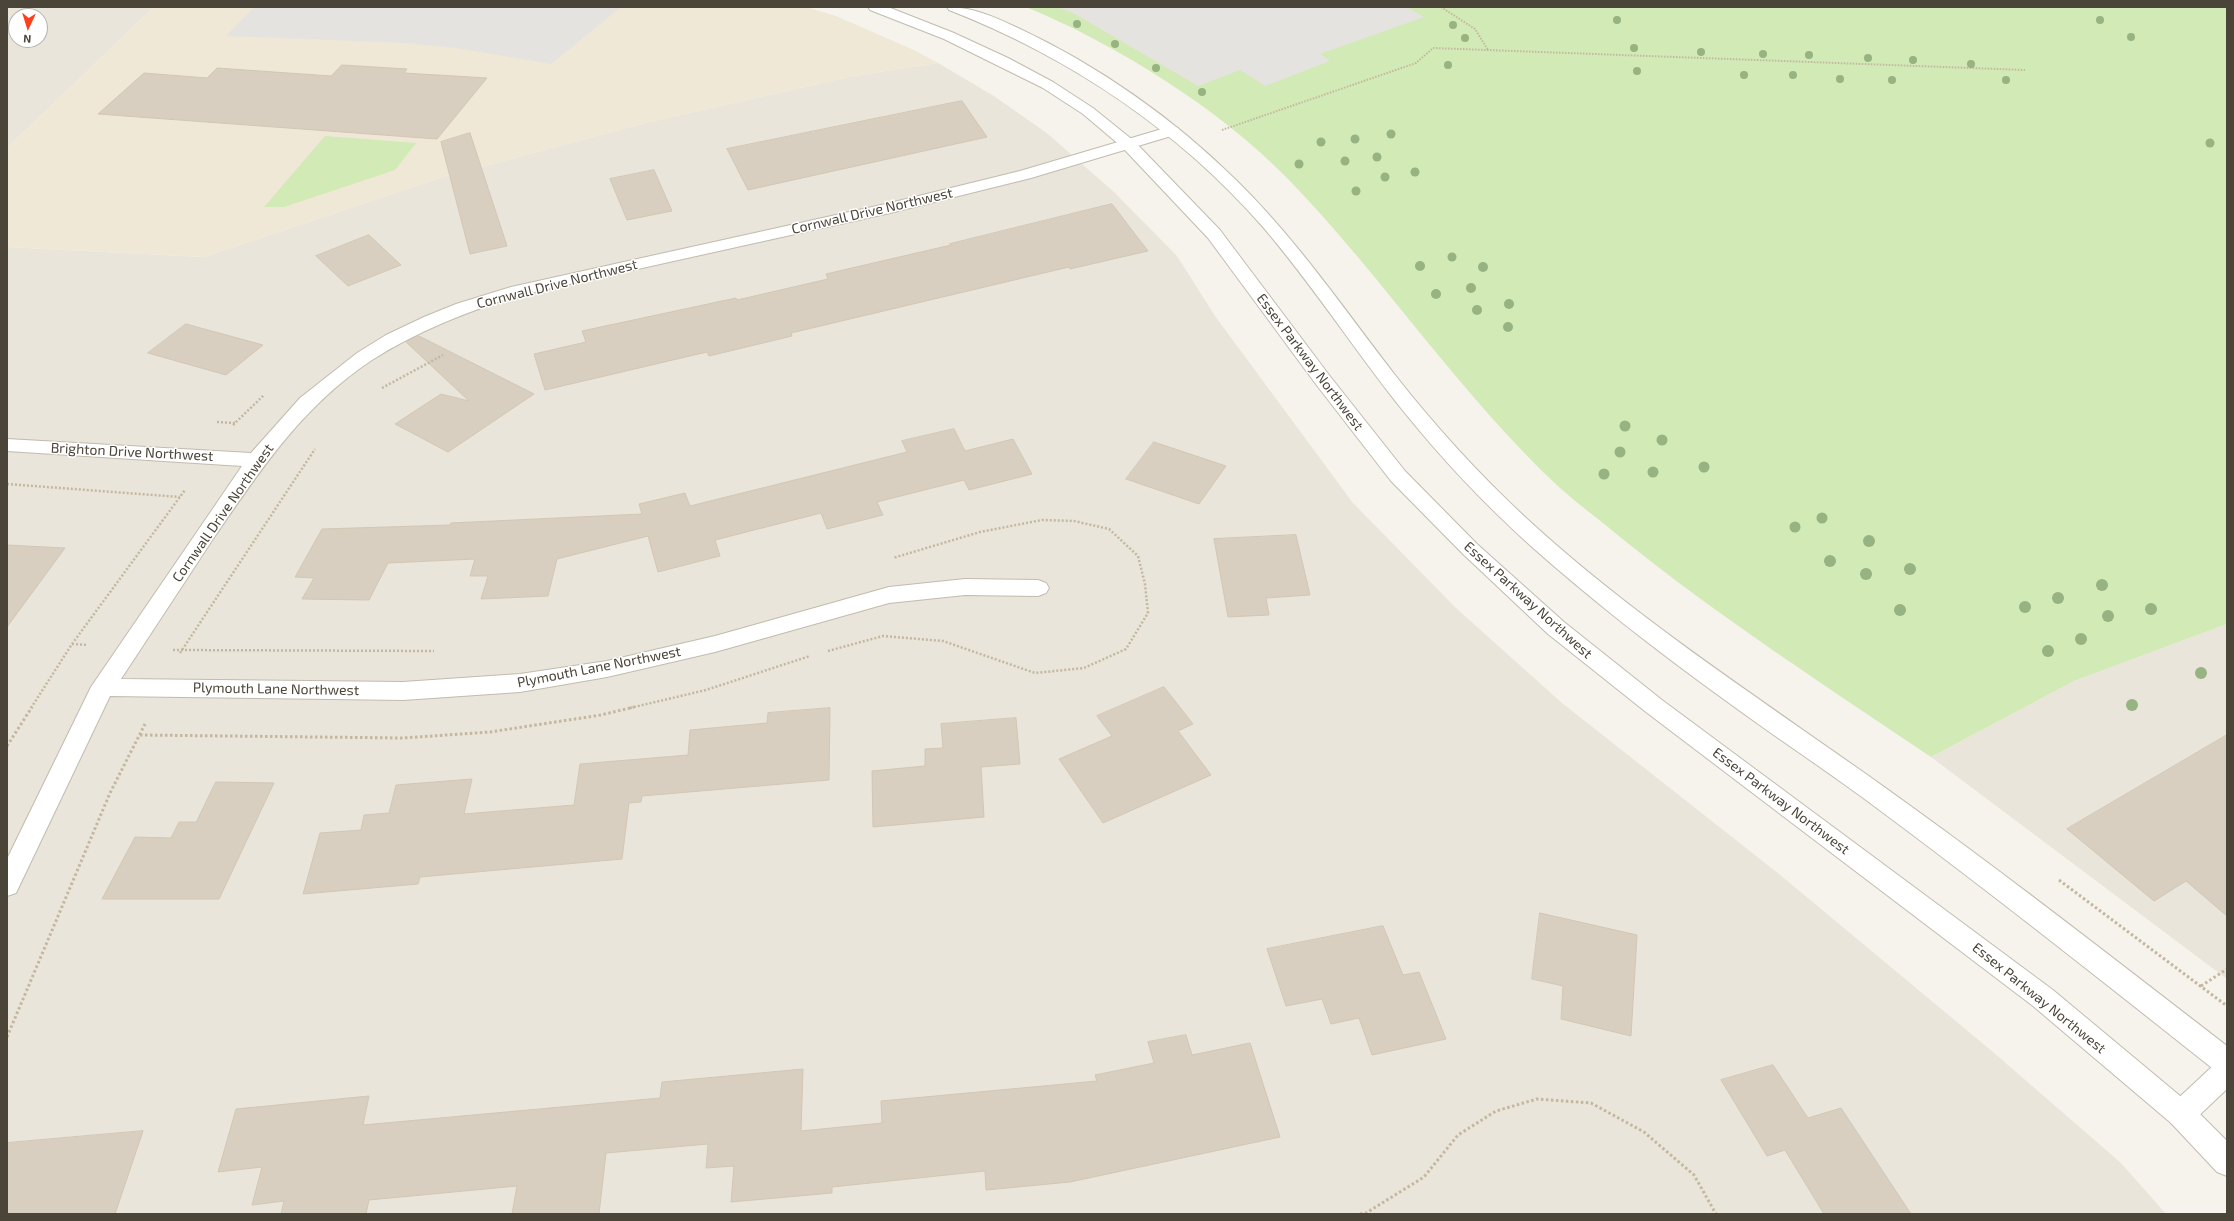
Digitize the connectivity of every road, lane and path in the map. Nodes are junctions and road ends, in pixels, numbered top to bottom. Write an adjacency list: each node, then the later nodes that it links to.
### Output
1 (875, 7): 8 (street, Essex Parkway Northwest)
2 (954, 7): 6 (street)
3 (1441, 7): 4 (path)
4 (1488, 50): 5 (path); 7 (path)
5 (2025, 70)
6 (1172, 131): 8 (street, Cornwall Drive Northwest); 26 (street)
7 (1217, 132)
8 (1128, 144): 13 (street, Cornwall Drive Northwest); 28 (street, Essex Parkway Northwest)
9 (448, 352): 10 (path)
10 (378, 391)
11 (7, 445): 13 (street, Brighton Drive Northwest)
12 (318, 445): 16 (path)
13 (256, 460): 17 (street, Cornwall Drive Northwest)
14 (7, 484): 19 (path)
15 (1038, 588): 17 (street, Plymouth Lane Northwest)
16 (182, 650)
17 (103, 687): 21 (street, Cornwall Drive Northwest)
18 (140, 735): 25 (path)
19 (7, 746)
20 (2053, 876): 23 (path)
21 (7, 884)
22 (2227, 969): 23 (path)
23 (2201, 986): 24 (path)
24 (2227, 1006)
25 (7, 1036)
26 (2227, 1063)
27 (2227, 1071): 28 (street)
28 (2181, 1114): 29 (street, Essex Parkway Northwest)
29 (2227, 1162)
30 (1360, 1214): 31 (path)
31 (1716, 1214)

